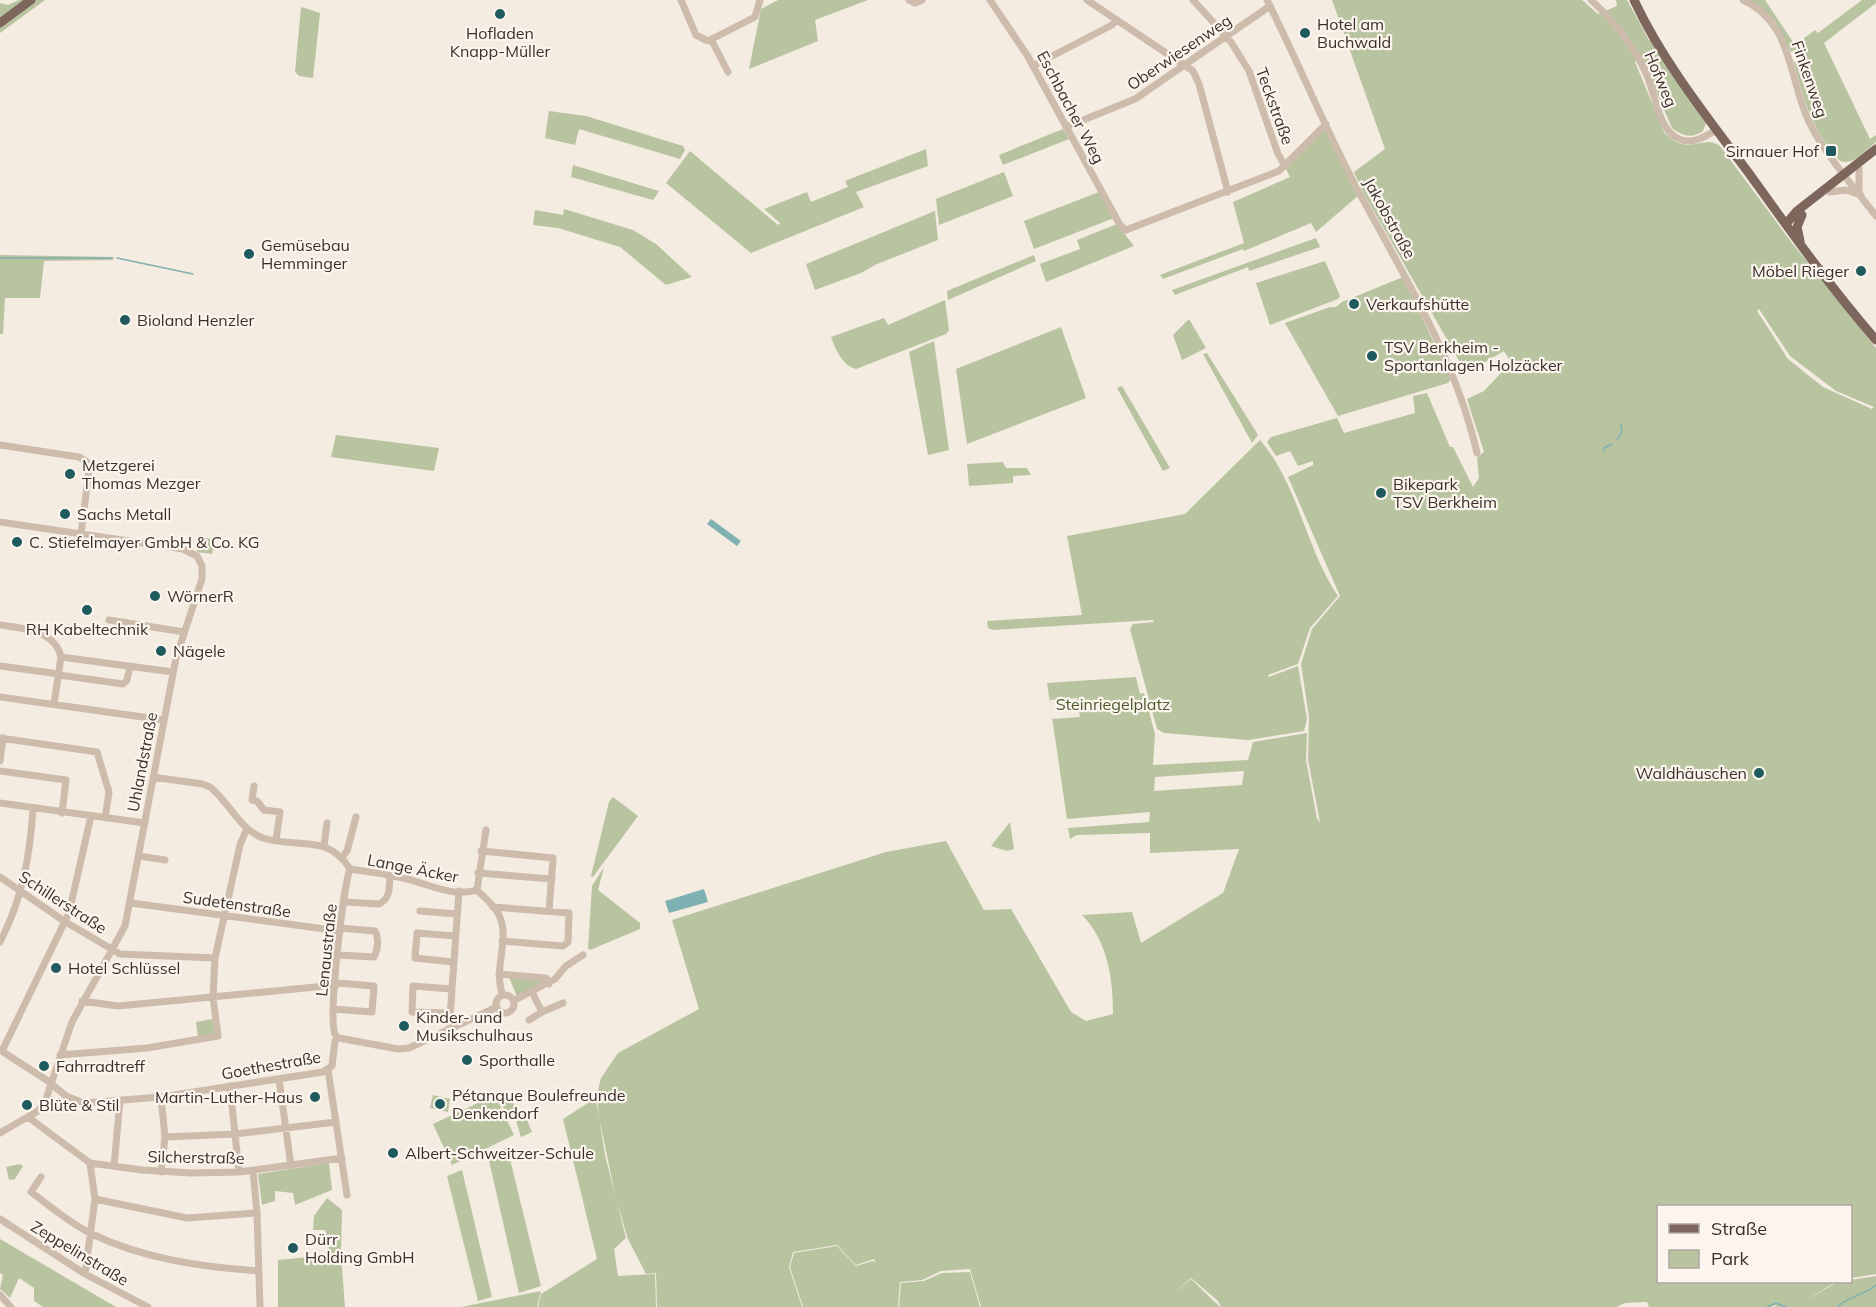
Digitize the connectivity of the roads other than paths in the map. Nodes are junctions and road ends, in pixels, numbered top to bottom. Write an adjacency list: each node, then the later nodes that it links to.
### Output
1 (31, 0): 14 (main road)
2 (681, 0): 16 (street)
3 (760, 0): 16 (street)
4 (909, 0): 5 (street)
5 (922, 0)
6 (990, 0): 18 (street, Eschbacher Weg)
7 (1087, 0): 13 (street)
8 (1192, 0): 15 (street, Teckstraße)
9 (1591, 0): 22 (street, Hofweg)
10 (1634, 0): 22 (main road)
11 (1743, 0): 27 (street, Finkenweg)
12 (1268, 3): 15 (street, Oberwiesenweg); 20 (street, Jakobstraße)
13 (1116, 20): 17 (street); 18 (street)
14 (0, 23)
15 (1226, 36): 17 (street, Oberwiesenweg); 25 (street, Teckstraße)
16 (712, 40): 19 (street)
17 (1186, 64): 21 (street, Oberwiesenweg); 28 (street)
18 (1034, 66): 21 (street, Eschbacher Weg)
19 (728, 72)
20 (1326, 124): 25 (street); 38 (street, Jakobstraße)
21 (1066, 127): 28 (street, Eschbacher Weg)
22 (1716, 130): 31 (main road)
23 (1876, 149): 27 (main road)
24 (1876, 156): 26 (main road)
25 (1285, 166): 28 (street)
26 (1858, 170): 27 (main road); 30 (street)
27 (1846, 175): 29 (main road); 30 (street, Finkenweg); 32 (main road)
28 (1228, 192)
29 (1830, 192): 30 (street); 32 (main road)
30 (1861, 195): 33 (street, Finkenweg)
31 (1775, 209): 32 (main road); 34 (main road)
32 (1799, 213): 34 (main road); 35 (main road)
33 (1876, 216)
34 (1786, 224): 35 (main road)
35 (1801, 243): 36 (main road)
36 (1876, 340)
37 (0, 446): 40 (street)
38 (1478, 453)
39 (0, 522): 40 (street)
40 (81, 534): 43 (street, Uhlandstraße)
41 (109, 620): 43 (street)
42 (0, 625): 44 (street)
43 (184, 632): 47 (street, Uhlandstraße)
44 (61, 657): 46 (street); 48 (street)
45 (0, 666): 48 (street)
46 (130, 666): 47 (street); 48 (street)
47 (173, 672): 51 (street, Uhlandstraße)
48 (59, 674): 50 (street)
49 (0, 697): 50 (street)
50 (54, 704): 51 (street)
51 (164, 720): 55 (street, Uhlandstraße)
52 (2, 738): 53 (street); 62 (street)
53 (0, 761)
54 (0, 771): 59 (street)
55 (153, 777): 63 (street, Uhlandstraße); 65 (street, Lange Äcker)
56 (254, 786): 67 (street)
57 (0, 803): 58 (street)
58 (33, 808): 59 (street); 79 (street)
59 (62, 813): 60 (street)
60 (91, 816): 62 (street); 88 (street)
61 (356, 817): 71 (street, Lange Äcker)
62 (105, 818): 63 (street)
63 (144, 823): 70 (street, Uhlandstraße)
64 (327, 823): 68 (street)
65 (247, 828): 67 (street, Lange Äcker); 87 (street)
66 (486, 830): 69 (street)
67 (276, 840): 68 (street, Lange Äcker)
68 (324, 846): 71 (street, Lange Äcker)
69 (481, 851): 74 (street); 77 (street)
70 (139, 856): 72 (street); 82 (street, Uhlandstraße)
71 (342, 857): 73 (street, Lange Äcker)
72 (165, 860)
73 (350, 869): 75 (street, Lange Äcker); 81 (street, Lenaustraße)
74 (478, 873): 77 (street); 78 (street)
75 (390, 876): 80 (street, Lange Äcker); 81 (street)
76 (0, 877): 79 (street, Schillerstraße)
77 (552, 879): 85 (street)
78 (477, 890): 80 (street, Lange Äcker); 83 (street, Lange Äcker)
79 (22, 891): 88 (street, Schillerstraße); 90 (street)
80 (459, 891): 86 (street)
81 (344, 902): 89 (street, Lenaustraße)
82 (131, 903): 87 (street, Sudetenstraße); 94 (street, Uhlandstraße)
83 (493, 907): 85 (street); 92 (street, Lange Äcker)
84 (420, 911): 86 (street)
85 (549, 911): 92 (street)
86 (457, 914): 91 (street)
87 (222, 916): 89 (street, Sudetenstraße); 97 (street)
88 (64, 921): 94 (street, Schillerstraße); 116 (street)
89 (340, 930): 95 (street, Lenaustraße); 95 (street, Sudetenstraße)
90 (2, 932): 93 (street)
91 (455, 936): 98 (street); 98 (street)
92 (502, 941): 99 (street, Lange Äcker)
93 (0, 942)
94 (112, 948): 97 (street, Schillerstraße); 106 (street, Uhlandstraße)
95 (339, 955): 100 (street, Lenaustraße)
96 (583, 955): 101 (street)
97 (214, 958): 105 (street)
98 (453, 962): 102 (street)
99 (499, 974): 101 (street); 104 (street, Lange Äcker)
100 (336, 984): 105 (street); 110 (street, Lenaustraße); 110 (street)
101 (549, 984): 103 (street)
102 (451, 988): 112 (street); 112 (street)
103 (532, 992): 107 (street); 111 (street)
104 (503, 995): 107 (street); 109 (street)
105 (213, 997): 106 (street); 117 (street)
106 (82, 1001): 117 (street, Uhlandstraße)
107 (513, 1001): 109 (street)
108 (563, 1003): 111 (street)
109 (497, 1007): 114 (street)
110 (333, 1009): 115 (street, Lenaustraße)
111 (542, 1012): 113 (street)
112 (449, 1013): 114 (street)
113 (529, 1020)
114 (449, 1031): 115 (street)
115 (336, 1038): 118 (street, Goethestraße)
116 (1, 1051): 120 (street, Goethestraße)
117 (60, 1055): 120 (street, Uhlandstraße)
118 (328, 1070): 119 (street, Goethestraße); 125 (street)
119 (279, 1078): 121 (street, Goethestraße); 126 (street)
120 (52, 1084): 123 (street, Goethestraße); 124 (street, Uhlandstraße)
121 (230, 1086): 122 (street, Goethestraße); 128 (street)
122 (161, 1097): 123 (street, Goethestraße); 129 (street)
123 (120, 1101): 132 (street)
124 (28, 1117): 127 (street, Uhlandstraße); 131 (street, Silcherstraße)
125 (336, 1122): 126 (street); 130 (street)
126 (285, 1126): 128 (street); 133 (street)
127 (0, 1133)
128 (235, 1134): 129 (street); 136 (street)
129 (165, 1137): 135 (street)
130 (342, 1158): 133 (street, Silcherstraße); 138 (street)
131 (90, 1163): 132 (street, Silcherstraße); 139 (street)
132 (114, 1166): 135 (street, Silcherstraße)
133 (291, 1166): 134 (street, Silcherstraße)
134 (253, 1171): 136 (street, Silcherstraße); 140 (street)
135 (161, 1172): 136 (street, Silcherstraße)
136 (239, 1172)
137 (41, 1177): 142 (street)
138 (347, 1196)
139 (95, 1199): 140 (street); 142 (street)
140 (257, 1213): 143 (street)
141 (0, 1219): 144 (street, Zeppelinstraße)
142 (92, 1234): 143 (street); 144 (street)
143 (259, 1271): 148 (street)
144 (85, 1274): 147 (street, Zeppelinstraße)
145 (0, 1295): 146 (street)
146 (12, 1307)
147 (148, 1307)
148 (260, 1307)

